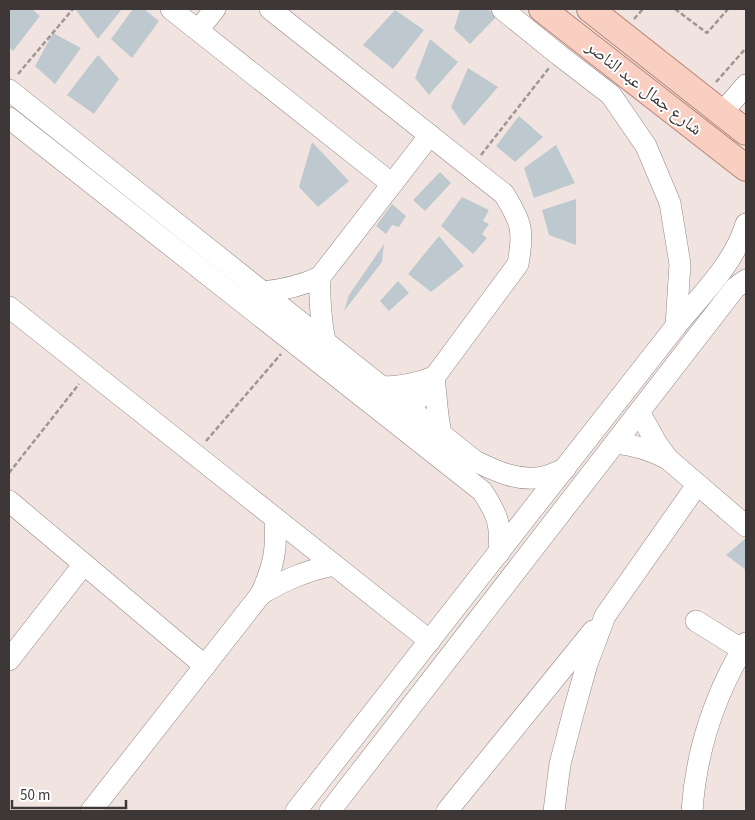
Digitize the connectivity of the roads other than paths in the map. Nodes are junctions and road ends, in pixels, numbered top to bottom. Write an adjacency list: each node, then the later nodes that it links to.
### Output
1 (172, 9): 7 (street)
2 (214, 9): 7 (street)
3 (270, 9): 13 (street)
4 (502, 9): 22 (street)
5 (542, 9): 14 (main road, شارع جمال عبد الناصر)
6 (590, 9): 10 (main road, شارع جمال عبد الناصر)
7 (198, 30): 15 (street)
8 (12, 84): 20 (street)
9 (746, 85): 10 (street)
10 (713, 105): 12 (main road, شارع جمال عبد الناصر)
11 (9, 118): 27 (street)
12 (746, 132)
13 (430, 134): 15 (street); 24 (street)
14 (746, 168)
15 (392, 184): 18 (street)
16 (746, 224): 17 (street)
17 (718, 275): 19 (street); 22 (street)
18 (320, 277): 20 (street); 23 (street)
19 (741, 284): 26 (street)
20 (262, 292): 23 (street)
21 (9, 307): 34 (street)
22 (676, 326): 31 (street)
23 (325, 342): 25 (street)
24 (434, 377): 25 (street); 27 (street); 28 (street)
25 (381, 386): 27 (street)
26 (639, 412): 29 (street); 30 (street)
27 (404, 418): 28 (street); 36 (street)
28 (441, 435): 31 (street)
29 (616, 443): 30 (street); 47 (street)
30 (668, 459): 32 (street)
31 (565, 469): 36 (street)
32 (697, 485): 35 (street); 40 (street)
33 (10, 506): 37 (street)
34 (275, 518): 38 (street); 39 (street)
35 (746, 526)
36 (499, 553): 42 (street)
37 (84, 564): 44 (street); 45 (street)
38 (334, 565): 39 (street); 42 (street)
39 (261, 594): 45 (street)
40 (605, 616): 51 (street); 52 (street)
41 (696, 621): 43 (street)
42 (430, 641): 46 (street)
43 (745, 649): 53 (street)
44 (9, 660)
45 (205, 666): 48 (street)
46 (390, 691): 47 (street); 49 (street)
47 (410, 708): 50 (street)
48 (91, 811)
49 (296, 811)
50 (330, 811)
51 (447, 811)
52 (554, 811)
53 (692, 811)

